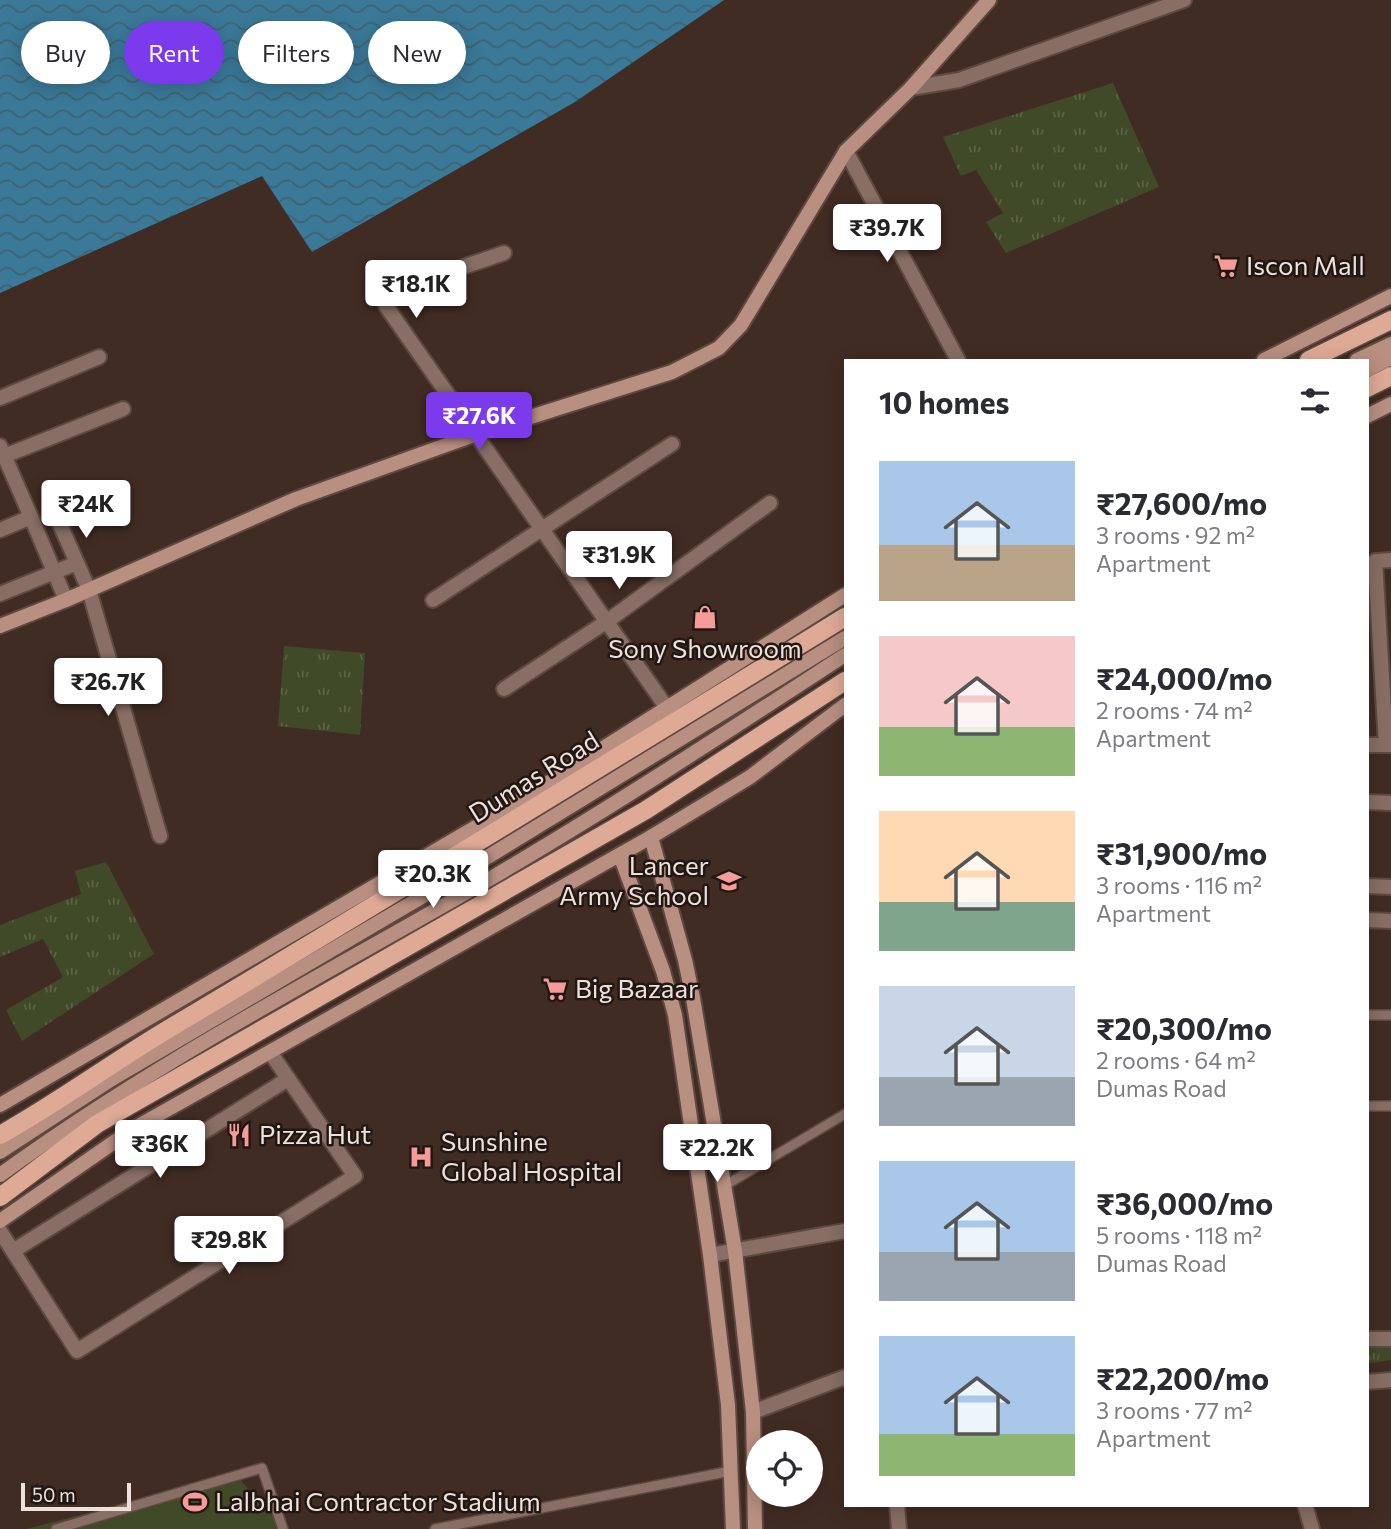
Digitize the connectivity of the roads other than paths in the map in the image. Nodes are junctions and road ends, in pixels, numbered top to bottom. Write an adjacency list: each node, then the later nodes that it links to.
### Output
1 (989, 0): 3 (street)
2 (1184, 0): 3 (street)
3 (911, 88): 4 (street)
4 (846, 151): 11 (street); 22 (street)
5 (504, 253): 22 (street)
6 (1391, 296): 12 (street)
7 (1391, 320): 13 (main road)
8 (1391, 344): 14 (street)
9 (99, 357): 18 (street)
10 (1391, 358): 15 (street)
11 (957, 359)
12 (1266, 359)
13 (1311, 359)
14 (1359, 359)
15 (1369, 369)
16 (1391, 376): 17 (main road)
17 (1369, 387)
18 (0, 398)
19 (1391, 404): 21 (street)
20 (123, 409): 24 (street)
21 (1369, 415)
22 (474, 435): 29 (street); 33 (street)
23 (672, 444): 29 (street)
24 (2, 451): 27 (street)
25 (770, 503): 40 (street)
26 (51, 504): 31 (street)
27 (31, 517): 28 (street); 32 (street)
28 (0, 530)
29 (541, 530): 36 (street); 40 (street)
30 (1391, 560): 38 (street)
31 (77, 563): 32 (street); 33 (street)
32 (50, 574): 34 (street); 37 (street)
33 (89, 590): 37 (street); 52 (street)
34 (0, 594)
35 (844, 596): 47 (street)
36 (433, 600)
37 (62, 601): 41 (street)
38 (1372, 610): 49 (street)
39 (844, 618): 67 (main road, Dumas Road)
40 (606, 622): 45 (street); 47 (street)
41 (0, 626)
42 (844, 639): 68 (street)
43 (844, 656): 69 (street)
44 (844, 682): 71 (main road)
45 (504, 689)
46 (844, 706): 53 (street)
47 (667, 708): 63 (street)
48 (1369, 745): 49 (street)
49 (1388, 745)
50 (1369, 802): 51 (street)
51 (1391, 803)
52 (160, 836)
53 (651, 837): 54 (street); 70 (street)
54 (620, 855): 61 (street); 77 (street)
55 (1369, 886): 56 (street)
56 (1391, 887)
57 (1369, 920): 58 (street)
58 (1391, 921)
59 (1369, 1015): 60 (lane)
60 (1391, 1015)
61 (270, 1052): 62 (street); 72 (street)
62 (288, 1079): 75 (street); 75 (street)
63 (0, 1105)
64 (1369, 1106): 65 (lane)
65 (1391, 1106)
66 (844, 1115): 70 (lane)
67 (0, 1135)
68 (0, 1152)
69 (0, 1175)
70 (724, 1186): 76 (street)
71 (0, 1197)
72 (0, 1222)
73 (0, 1231): 75 (street)
74 (844, 1231): 76 (street)
75 (13, 1251)
76 (735, 1251): 77 (street); 83 (street)
77 (710, 1255): 84 (street)
78 (1369, 1339): 79 (street)
79 (1391, 1339)
80 (844, 1377): 83 (street)
81 (1391, 1380): 82 (street)
82 (1369, 1382)
83 (753, 1412): 91 (street)
84 (731, 1471): 89 (lane); 90 (street)
85 (897, 1507): 92 (street)
86 (1306, 1507): 93 (street)
87 (56, 1529): 88 (lane)
88 (282, 1529)
89 (435, 1529)
90 (733, 1529)
91 (755, 1529)
92 (899, 1529)
93 (1312, 1529)

